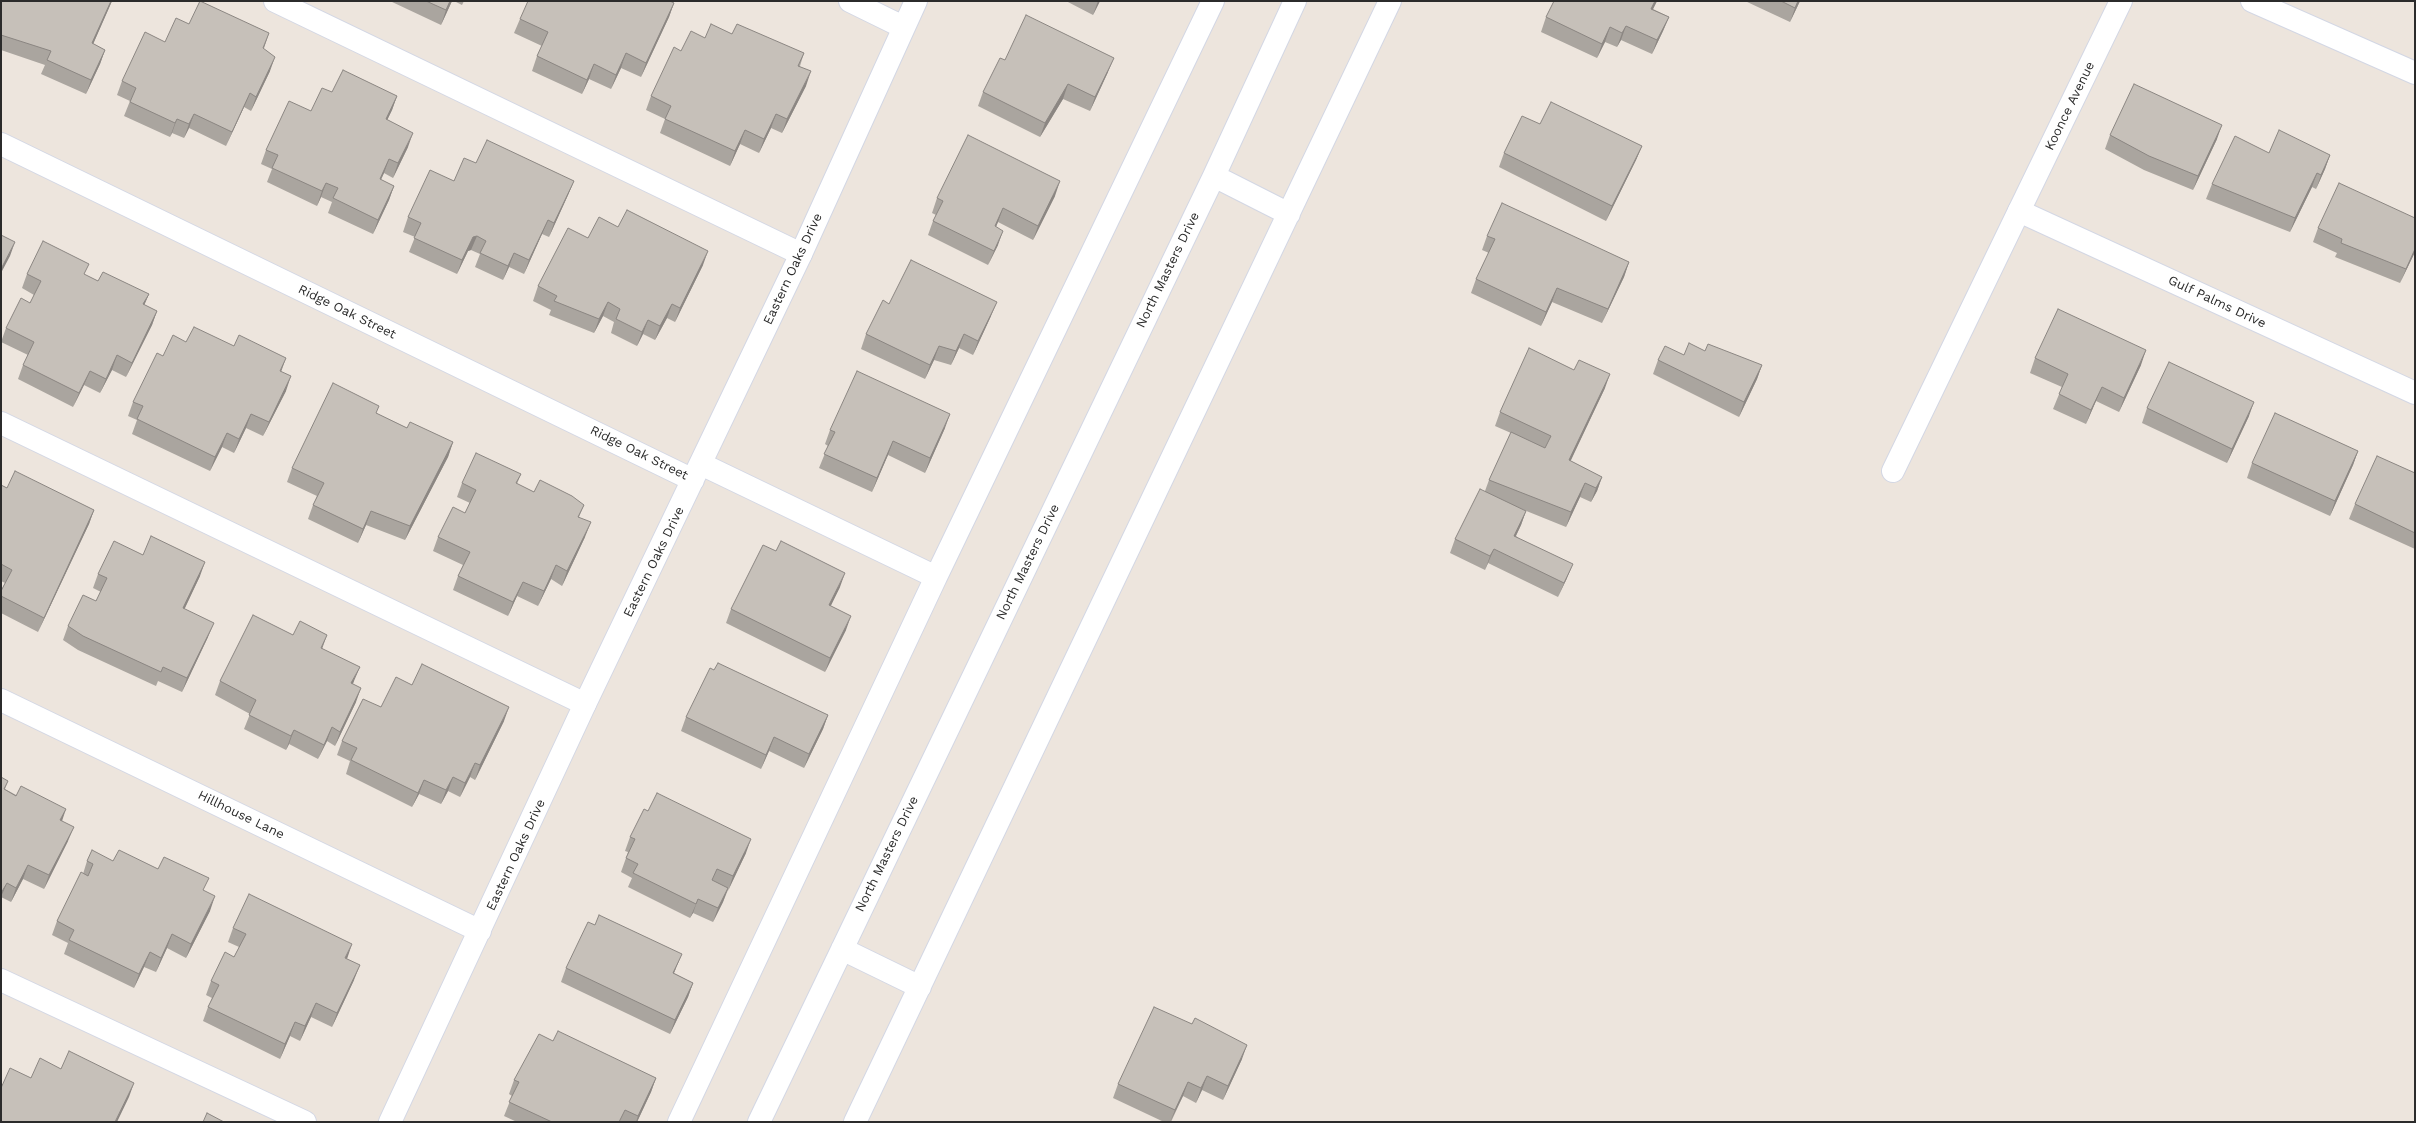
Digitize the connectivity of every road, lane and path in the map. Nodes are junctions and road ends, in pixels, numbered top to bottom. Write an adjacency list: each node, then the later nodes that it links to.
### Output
1 (276, 1): 15 (street)
2 (850, 1): 9 (street)
3 (916, 1): 9 (street, Eastern Oaks Drive)
4 (1213, 1): 20 (street)
5 (1295, 1): 12 (street, North Masters Drive)
6 (1390, 1): 14 (street)
7 (2121, 1): 13 (street, Koonce Avenue)
8 (2252, 1): 10 (street)
9 (903, 27): 15 (street, Eastern Oaks Drive)
10 (2415, 73)
11 (1, 144): 19 (street, Ridge Oak Street)
12 (1214, 176): 14 (street); 24 (street, North Masters Drive)
13 (2019, 211): 16 (street, Gulf Palms Drive); 18 (street, Koonce Avenue)
14 (1289, 214): 26 (street)
15 (801, 254): 19 (street, Eastern Oaks Drive)
16 (2415, 393)
17 (1, 422): 22 (street)
18 (1893, 471)
19 (697, 472): 20 (street, Ridge Oak Street); 22 (street, Eastern Oaks Drive)
20 (936, 577): 29 (street)
21 (1, 700): 23 (street, Hillhouse Lane)
22 (585, 704): 23 (street, Eastern Oaks Drive)
23 (480, 931): 28 (street, Eastern Oaks Drive)
24 (842, 949): 26 (street); 30 (street, North Masters Drive)
25 (1, 980): 27 (street)
26 (920, 987): 31 (street)
27 (305, 1122)
28 (390, 1122)
29 (679, 1122)
30 (759, 1122)
31 (855, 1122)

